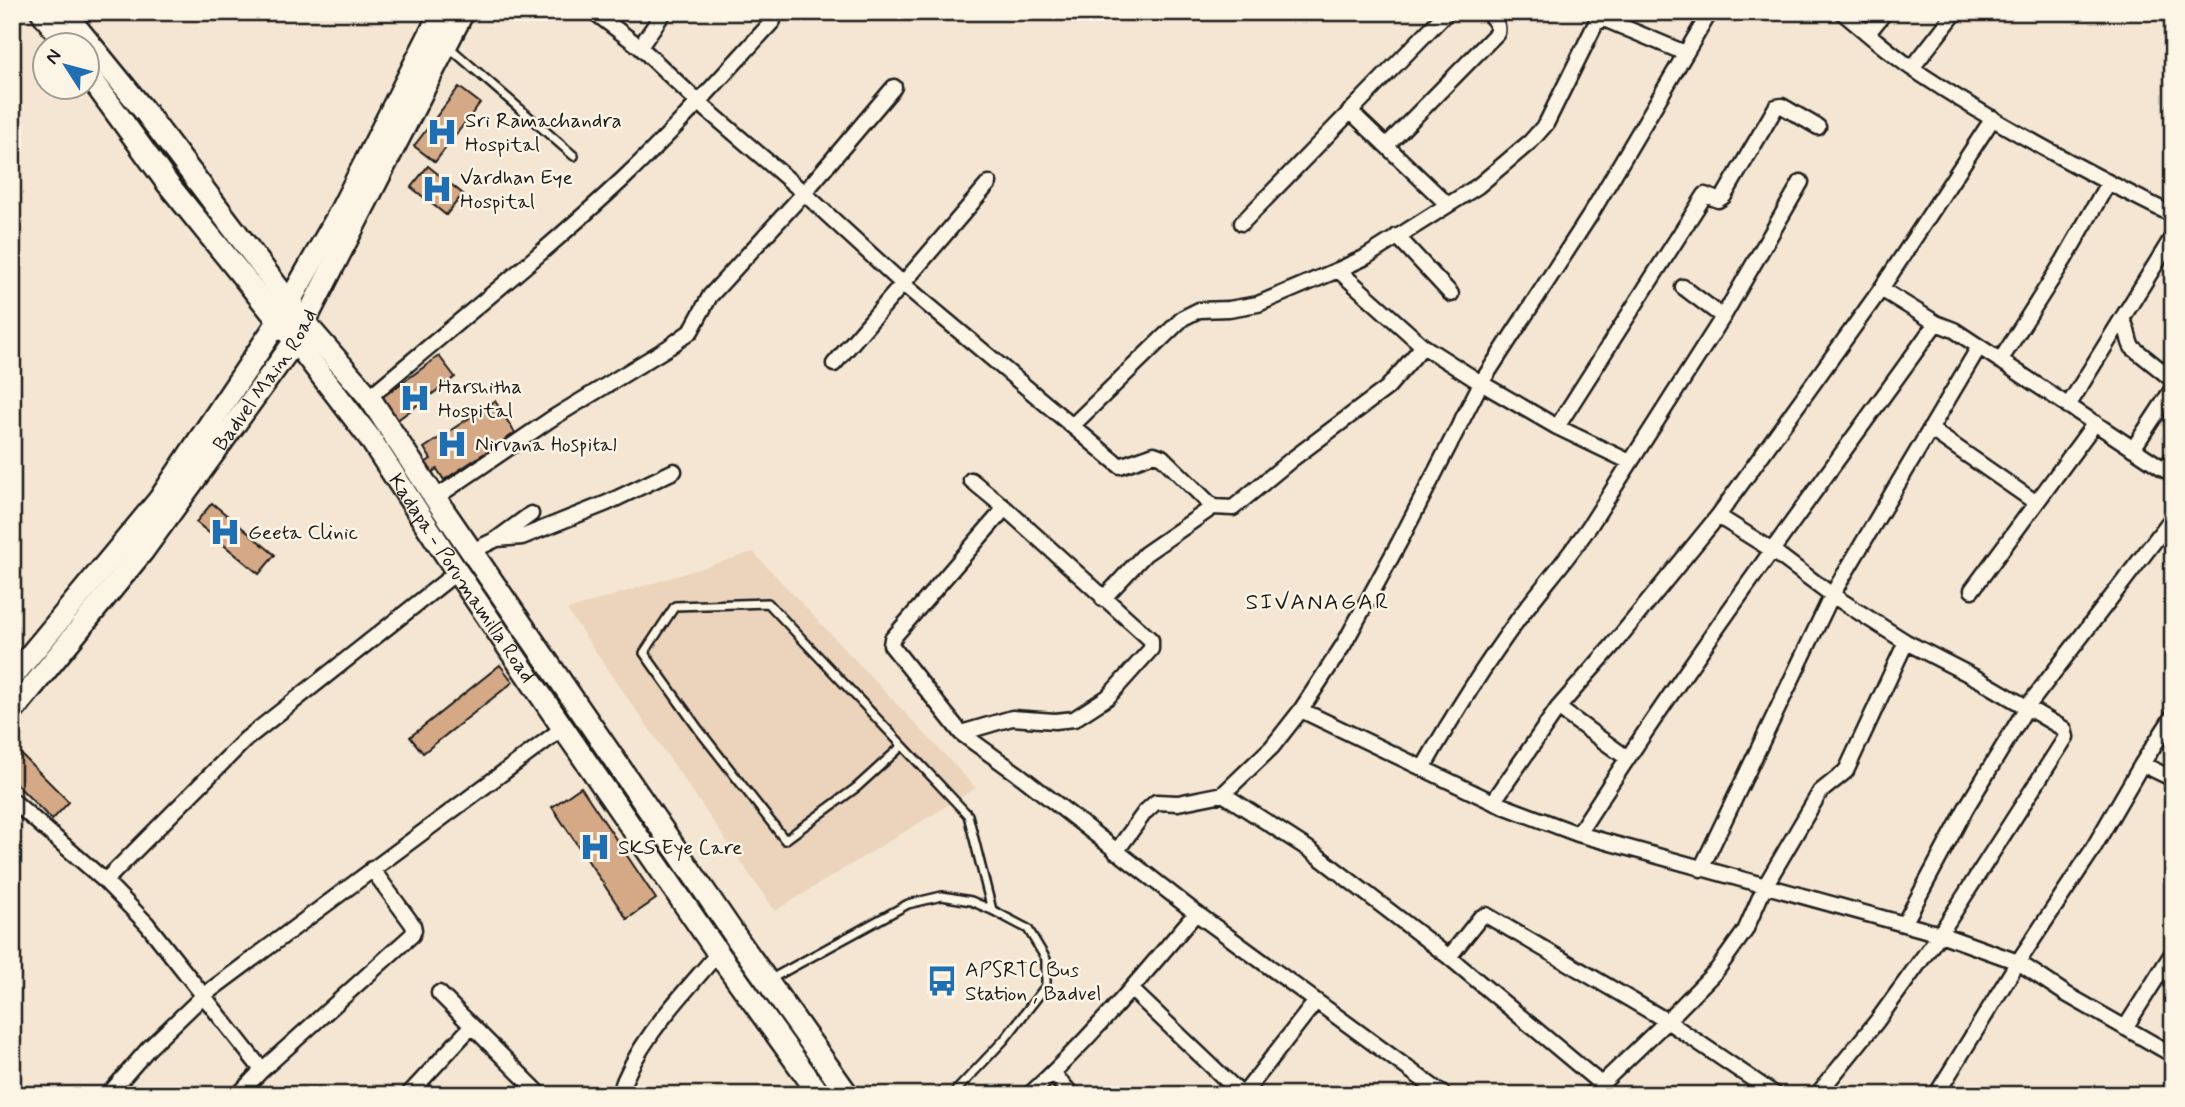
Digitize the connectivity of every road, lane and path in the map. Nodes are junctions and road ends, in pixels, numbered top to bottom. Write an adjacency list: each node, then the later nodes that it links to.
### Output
1 (42, 12): 14 (main road)
2 (64, 12): 42 (main road)
3 (441, 12): 42 (main road, Badvel Main Road)
4 (463, 12): 16 (main road, Badvel Main Road)
5 (594, 12): 17 (street)
6 (664, 12): 17 (street)
7 (1447, 12): 23 (street)
8 (1485, 12): 26 (street)
9 (1710, 12): 18 (street)
10 (1842, 12): 15 (street)
11 (1885, 12): 15 (street)
12 (1956, 12): 19 (street)
13 (773, 21): 22 (street)
14 (56, 32)
15 (1868, 33): 19 (street)
16 (446, 44): 27 (lane); 47 (main road, Badvel Main Road)
17 (640, 47): 22 (street)
18 (1685, 53): 32 (street); 53 (street)
19 (1912, 68): 24 (street)
20 (894, 88): 31 (street)
21 (102, 93): 45 (main road, Kadapa - Porumamilla Road)
22 (698, 102): 31 (street); 55 (street)
23 (1350, 111): 26 (street); 34 (street)
24 (1993, 118): 30 (street); 40 (street)
25 (1818, 127): 59 (street)
26 (1387, 145): 32 (street)
27 (574, 156)
28 (1801, 182): 43 (street)
29 (989, 183): 38 (street)
30 (2108, 183): 33 (street); 50 (street)
31 (804, 193): 38 (street); 66 (street)
32 (1448, 205): 35 (street)
33 (2173, 215)
34 (1242, 223)
35 (1397, 236): 37 (street); 41 (street)
36 (2173, 236): 44 (street)
37 (1338, 270): 48 (street); 58 (street)
38 (903, 284): 51 (street); 58 (street)
39 (1683, 287): 43 (street)
40 (1881, 289): 46 (street); 71 (street)
41 (1451, 294)
42 (290, 301): 45 (main road, Badvel Main Road); 47 (main road)
43 (1723, 317): 62 (street)
44 (2122, 320): 52 (street); 56 (street)
45 (278, 322): 47 (main road, Kadapa - Porumamilla Road); 81 (main road, Badvel Main Road)
46 (1936, 323): 49 (street); 74 (street)
47 (300, 331): 55 (main road); 76 (main road, Kadapa - Porumamilla Road); 85 (main road, Badvel Main Road)
48 (1423, 346): 53 (street); 68 (street)
49 (1979, 346): 50 (street); 60 (street)
50 (2000, 361): 56 (street)
51 (834, 364)
52 (2173, 380)
53 (1480, 383): 59 (street); 84 (street)
54 (2173, 388): 61 (street)
55 (369, 397): 66 (main road)
56 (2068, 406): 57 (street)
57 (2095, 424): 61 (street); 67 (street)
58 (1073, 425): 68 (street)
59 (1557, 427): 62 (street)
60 (1930, 429): 67 (street); 78 (street)
61 (2133, 449): 63 (street)
62 (1630, 462): 92 (street)
63 (2170, 467)
64 (674, 471): 73 (street)
65 (971, 480): 69 (street)
66 (435, 498): 75 (main road)
67 (2035, 502): 77 (street)
68 (1213, 507): 79 (street)
69 (1005, 508): 79 (street); 88 (street)
70 (531, 514): 73 (street)
71 (1718, 516): 74 (street); 83 (street)
72 (2173, 517): 82 (street)
73 (498, 539): 75 (street)
74 (1772, 550): 78 (street); 90 (street)
75 (472, 551): 111 (main road)
76 (457, 572): 87 (main road, Kadapa - Porumamilla Road); 101 (street)
77 (1972, 590)
78 (1832, 595): 80 (street); 100 (street)
79 (1103, 599): 88 (street)
80 (1906, 642): 82 (street); 102 (street)
81 (12, 677)
82 (2027, 707): 105 (street); 106 (street)
83 (1558, 708): 90 (street); 96 (street)
84 (1301, 710): 92 (street); 94 (street)
85 (12, 712)
86 (2173, 716): 91 (street)
87 (563, 728): 99 (street); 108 (main road, Kadapa - Porumamilla Road)
88 (961, 733): 98 (street)
89 (902, 746): 89 (lane); 103 (lane)
90 (1627, 758): 97 (street)
91 (2142, 764): 93 (street); 110 (street)
92 (1423, 768): 96 (street)
93 (2173, 779)
94 (1223, 794): 98 (street); 109 (street)
95 (12, 800): 101 (street)
96 (1493, 802): 97 (street)
97 (1578, 835): 100 (street)
98 (1116, 852): 104 (street)
99 (372, 869): 114 (street); 120 (street)
100 (1701, 869): 102 (street)
101 (105, 881): 114 (street)
102 (1765, 886): 105 (street); 116 (street)
103 (992, 910): 111 (lane); 130 (lane)
104 (1196, 913): 112 (street); 115 (street)
105 (1904, 924): 106 (street)
106 (1940, 934): 110 (street); 137 (street)
107 (2173, 952): 118 (street)
108 (718, 953): 127 (street); 128 (main road, Kadapa - Porumamilla Road)
109 (1449, 957): 116 (street); 122 (street)
110 (2018, 962): 118 (street); 138 (street)
111 (768, 981): 129 (main road)
112 (1131, 989): 121 (street); 133 (street)
113 (439, 993): 117 (street)
114 (204, 995): 120 (street); 123 (street)
115 (1316, 1001): 133 (street); 134 (street)
116 (1667, 1021): 122 (street); 136 (street)
117 (471, 1027): 125 (street); 126 (street)
118 (2125, 1028): 119 (street)
119 (2172, 1053)
120 (262, 1070): 124 (street)
121 (1054, 1073): 131 (street); 132 (street)
122 (1601, 1084): 135 (street)
123 (108, 1095)
124 (238, 1095)
125 (408, 1095)
126 (541, 1095)
127 (619, 1095)
128 (820, 1095)
129 (848, 1095)
130 (952, 1095)
131 (1029, 1095)
132 (1072, 1095)
133 (1242, 1095)
134 (1444, 1095)
135 (1590, 1095)
136 (1776, 1095)
137 (1817, 1095)
138 (1936, 1095)

